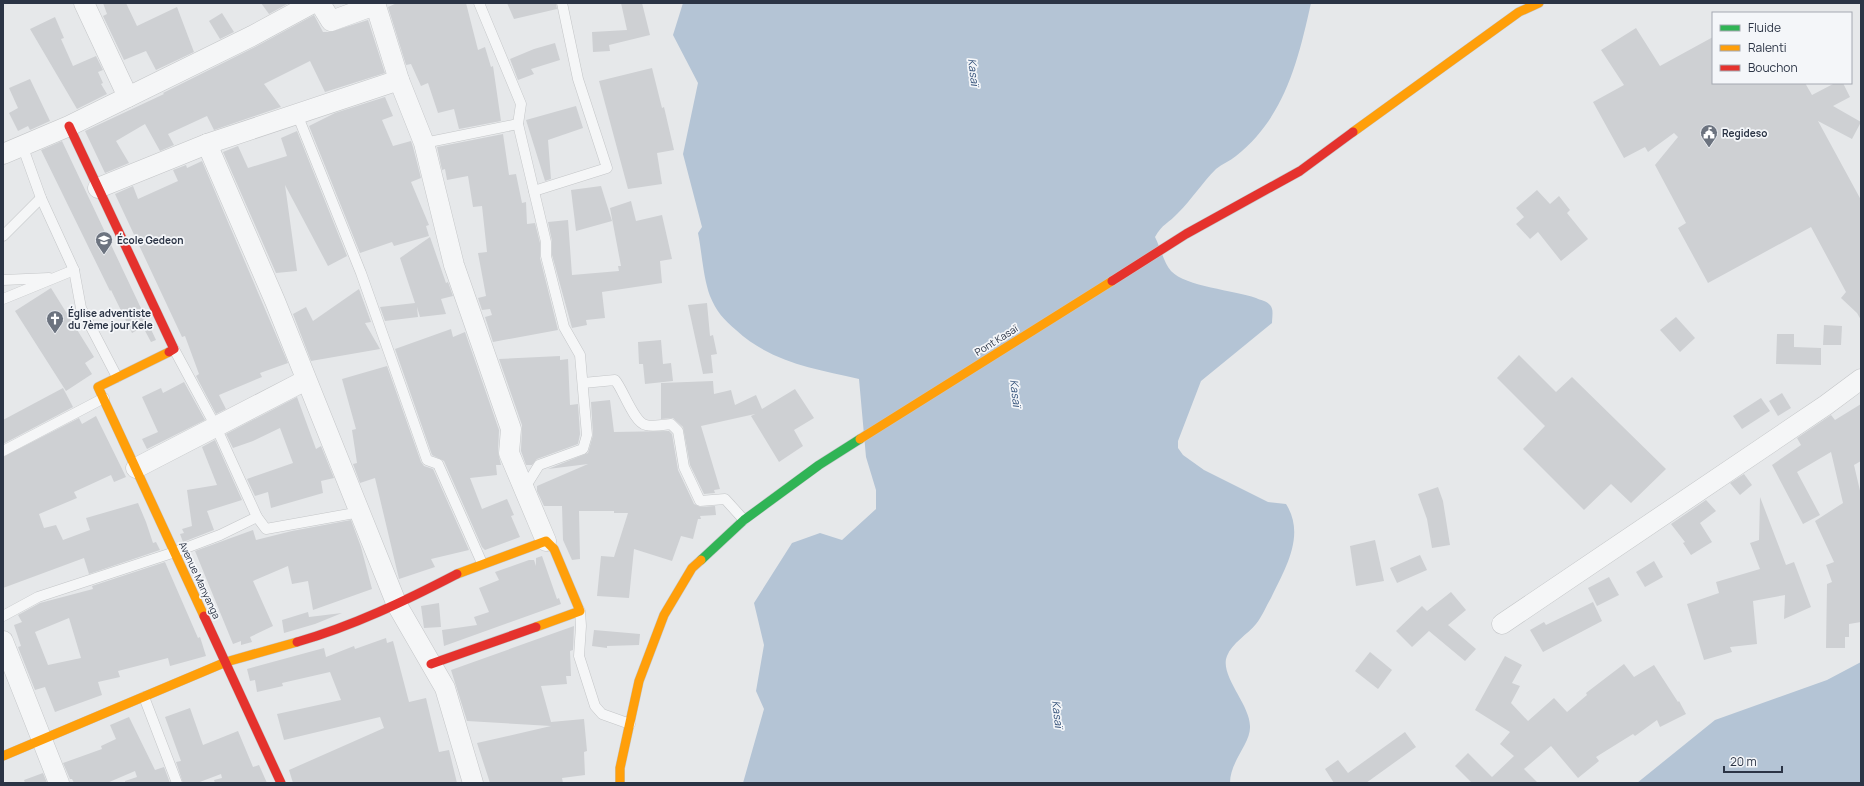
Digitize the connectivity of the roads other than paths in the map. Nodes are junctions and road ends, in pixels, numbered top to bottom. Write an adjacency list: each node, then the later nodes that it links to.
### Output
1 (84, 3): 10 (street)
2 (313, 3): 10 (street)
3 (320, 3): 7 (street)
4 (479, 3): 12 (lane)
5 (562, 3): 19 (lane)
6 (1539, 3): 8 (street, Pont Kasaï)
7 (375, 4): 9 (street)
8 (1518, 8): 38 (street, Pont Kasaï)
9 (398, 80): 11 (street); 14 (street)
10 (128, 97): 13 (street)
11 (297, 114): 15 (street); 41 (lane)
12 (518, 124): 14 (lane); 19 (lane)
13 (69, 126): 16 (street); 18 (street)
14 (424, 143): 35 (street)
15 (207, 144): 18 (street); 29 (street)
16 (22, 145): 17 (street); 20 (lane)
17 (3, 154)
18 (98, 188): 26 (street)
19 (534, 191): 30 (lane)
20 (41, 198): 21 (lane); 22 (lane)
21 (3, 236)
22 (74, 270): 23 (lane); 27 (lane)
23 (57, 277): 24 (lane); 25 (lane)
24 (3, 280)
25 (3, 299)
26 (174, 348): 27 (street); 32 (lane)
27 (118, 377): 31 (street, Avenue Manyanga)
28 (1861, 379): 45 (street)
29 (306, 380): 32 (street); 36 (street)
30 (582, 383): 35 (lane); 38 (lane)
31 (104, 398): 33 (lane); 34 (street, Avenue Manyanga)
32 (216, 427): 34 (street); 37 (lane)
33 (3, 451)
34 (136, 468): 40 (street, Avenue Manyanga)
35 (524, 489): 39 (street)
36 (360, 512): 37 (lane); 42 (street)
37 (257, 517): 40 (lane)
38 (744, 520): 50 (street, Pont Kasaï)
39 (546, 541): 41 (street); 43 (street)
40 (175, 552): 44 (lane); 47 (street, Avenue Manyanga)
41 (482, 563): 42 (street)
42 (397, 605): 47 (street); 48 (street)
43 (580, 611): 48 (street); 50 (lane)
44 (3, 616)
45 (1502, 624)
46 (3, 641): 51 (street)
47 (226, 662): 49 (street); 55 (street, Avenue Manyanga)
48 (431, 664): 56 (street)
49 (144, 697): 51 (street); 54 (lane)
50 (630, 724): 57 (street, Pont Kasaï)
51 (42, 739): 52 (street); 53 (street)
52 (3, 756)
53 (59, 783)
54 (177, 783)
55 (281, 783)
56 (473, 783)
57 (620, 783)

